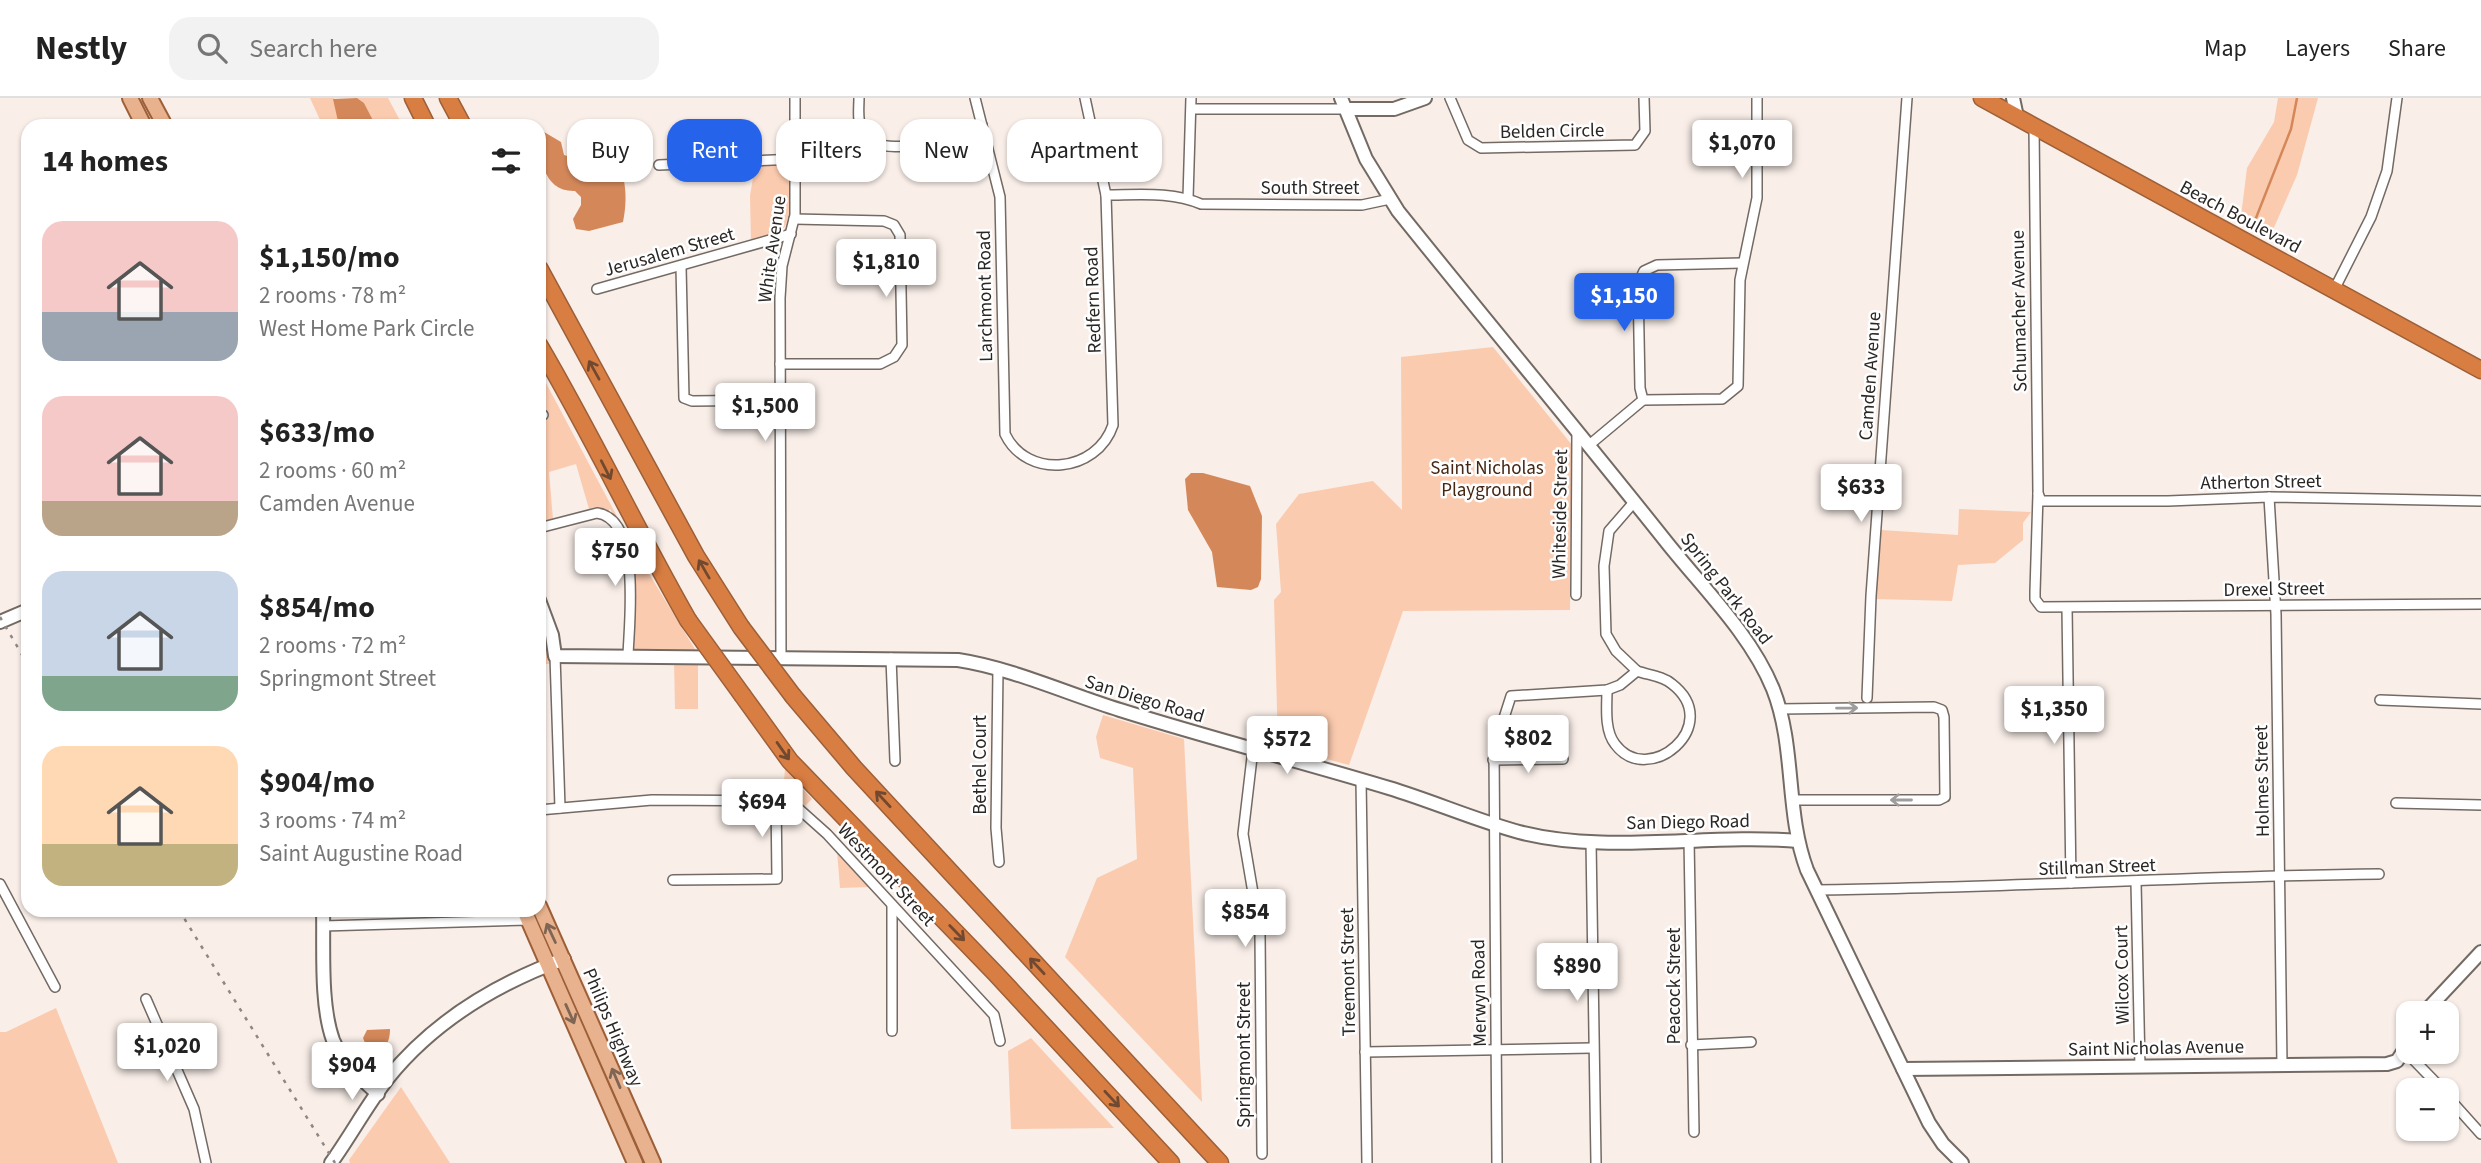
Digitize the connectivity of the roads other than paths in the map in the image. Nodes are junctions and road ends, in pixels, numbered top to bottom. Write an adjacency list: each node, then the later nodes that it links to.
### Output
1 (130, 98): 22 (main road)
2 (150, 98): 23 (main road)
3 (407, 98): 24 (highway)
4 (414, 98): 25 (highway)
5 (795, 98): 27 (street, White Avenue)
6 (859, 98): 30 (street)
7 (975, 98): 28 (street, Larchmont Road)
8 (1085, 98): 35 (street, Redfern Road)
9 (1191, 98): 20 (street)
10 (1425, 98): 19 (street)
11 (1450, 98): 12 (street, Belden Circle)
12 (1644, 98)
13 (1757, 98): 40 (street)
14 (1907, 98): 72 (street, Camden Avenue)
15 (1982, 98): 21 (highway, Beach Boulevard)
16 (2013, 98): 21 (street)
17 (2397, 98): 44 (street)
18 (452, 102): 26 (highway)
19 (1344, 103): 20 (street); 37 (street, Spring Park Road)
20 (1192, 109): 36 (street)
21 (2017, 117): 29 (highway, Beach Boulevard)
22 (141, 119)
23 (161, 119)
24 (423, 119)
25 (424, 119)
26 (460, 119)
27 (795, 119)
28 (980, 119)
29 (2034, 127): 44 (highway, Beach Boulevard); 53 (street, Schumacher Avenue)
30 (900, 145)
31 (776, 160): 32 (street)
32 (659, 164)
33 (993, 169): 52 (street, Larchmont Road)
34 (795, 182): 38 (street, White Avenue)
35 (1106, 195): 36 (street, South Street); 52 (street, Redfern Road)
36 (1188, 198): 37 (street, South Street)
37 (1390, 199): 50 (street, Spring Park Road)
38 (794, 219): 39 (street, White Avenue); 46 (street)
39 (791, 234): 41 (street, Jerusalem Street); 46 (street, White Avenue)
40 (1742, 263): 49 (street); 49 (street)
41 (681, 267): 43 (street, Jerusalem Street); 48 (street)
42 (546, 281): 136 (highway, one-way to 42, bridge)
43 (597, 289)
44 (2334, 290): 47 (highway, Beach Boulevard)
45 (546, 357): 135 (highway, one-way to 135, bridge)
46 (780, 364): 48 (street, White Avenue)
47 (2481, 370)
48 (780, 400): 67 (street, White Avenue)
49 (1643, 400): 51 (street)
50 (1577, 433): 51 (street, Spring Park Road); 58 (street, Whiteside Street)
51 (1588, 446): 55 (street, Spring Park Road)
52 (1054, 464)
53 (2040, 497): 54 (street, Atherton Street); 61 (street, Schumacher Avenue)
54 (2269, 497): 56 (street, Atherton Street); 60 (street, Holmes Street)
55 (1634, 501): 70 (street); 75 (street, Spring Park Road)
56 (2481, 501)
57 (546, 526): 66 (street)
58 (1576, 595)
59 (2481, 604): 60 (street, Drexel Street)
60 (2274, 606): 61 (street, Drexel Street); 93 (street, Holmes Street)
61 (2067, 608): 96 (street)
62 (21, 613): 64 (street)
63 (546, 614): 65 (street)
64 (0, 622)
65 (555, 656): 66 (street, San Diego Road); 85 (street)
66 (628, 656): 67 (street, San Diego Road)
67 (781, 657): 68 (street, San Diego Road)
68 (891, 658): 69 (street, San Diego Road); 79 (street)
69 (998, 669): 76 (street, San Diego Road); 91 (street, Bethel Court)
70 (1637, 671): 71 (street); 71 (street)
71 (1606, 690): 78 (street)
72 (1867, 698)
73 (2380, 700): 74 (street)
74 (2481, 704)
75 (1779, 709): 82 (street, Spring Park Road); 82 (street, one-way to 82)
76 (1253, 749): 80 (street, San Diego Road); 130 (street, Springmont Street)
77 (1563, 759): 78 (street)
78 (1493, 760): 87 (street)
79 (895, 761)
80 (1361, 780): 87 (street, San Diego Road); 117 (street, Treemont Street)
81 (776, 799): 85 (street, Westmont Street); 94 (street); 99 (street, Westmont Street)
82 (1794, 800): 90 (street, Spring Park Road)
83 (2396, 803): 84 (street)
84 (2481, 805)
85 (560, 808): 86 (street, Westmont Street)
86 (546, 809)
87 (1493, 823): 89 (street, San Diego Road); 116 (street, Merwyn Road)
88 (1689, 839): 89 (street, San Diego Road); 90 (street, San Diego Road); 114 (street, Peacock Street)
89 (1591, 841): 115 (street)
90 (1798, 841): 98 (street, Spring Park Road)
91 (999, 862)
92 (2379, 874): 93 (street, Stillman Street)
93 (2279, 875): 95 (street, Stillman Street); 120 (street, Holmes Street)
94 (673, 880)
95 (2136, 882): 96 (street, Stillman Street); 121 (street, Wilcox Court)
96 (2071, 883): 98 (street, Stillman Street)
97 (0, 884): 108 (street)
98 (1816, 890): 122 (street, Spring Park Road)
99 (892, 905): 111 (street); 112 (street, Westmont Street)
100 (323, 917): 104 (street)
101 (489, 917): 104 (street)
102 (527, 917): 107 (main road, Philips Highway)
103 (544, 917): 106 (main road, Philips Highway, one-way to 103)
104 (323, 926): 124 (street)
105 (2479, 958): 110 (street)
106 (564, 959): 107 (street); 125 (main road, Philips Highway, one-way to 106)
107 (548, 965): 124 (street); 127 (main road, Philips Highway, one-way to 127)
108 (55, 987)
109 (146, 999): 131 (street)
110 (2436, 1001)
111 (892, 1031)
112 (1000, 1041)
113 (1751, 1042): 114 (street)
114 (1691, 1045): 128 (street, Peacock Street)
115 (1592, 1048): 116 (street); 139 (street)
116 (1496, 1049): 117 (street); 138 (street, Merwyn Road)
117 (1365, 1052): 137 (street, Treemont Street)
118 (2396, 1061): 120 (street, Saint Nicholas Avenue)
119 (2421, 1064): 123 (street)
120 (2282, 1065): 121 (street, Saint Nicholas Avenue)
121 (2140, 1067): 122 (street, Saint Nicholas Avenue)
122 (1903, 1069): 140 (street, Spring Park Road)
123 (2433, 1078)
124 (377, 1094): 132 (street)
125 (628, 1106): 127 (street); 134 (main road, Philips Highway)
126 (2459, 1109): 129 (street)
127 (612, 1113): 133 (main road, Philips Highway)
128 (1694, 1132)
129 (2481, 1134)
130 (1262, 1154)
131 (206, 1163)
132 (331, 1163)
133 (635, 1163)
134 (653, 1163)
135 (1171, 1163)
136 (1220, 1163)
137 (1367, 1163)
138 (1497, 1163)
139 (1596, 1163)
140 (1962, 1163)

